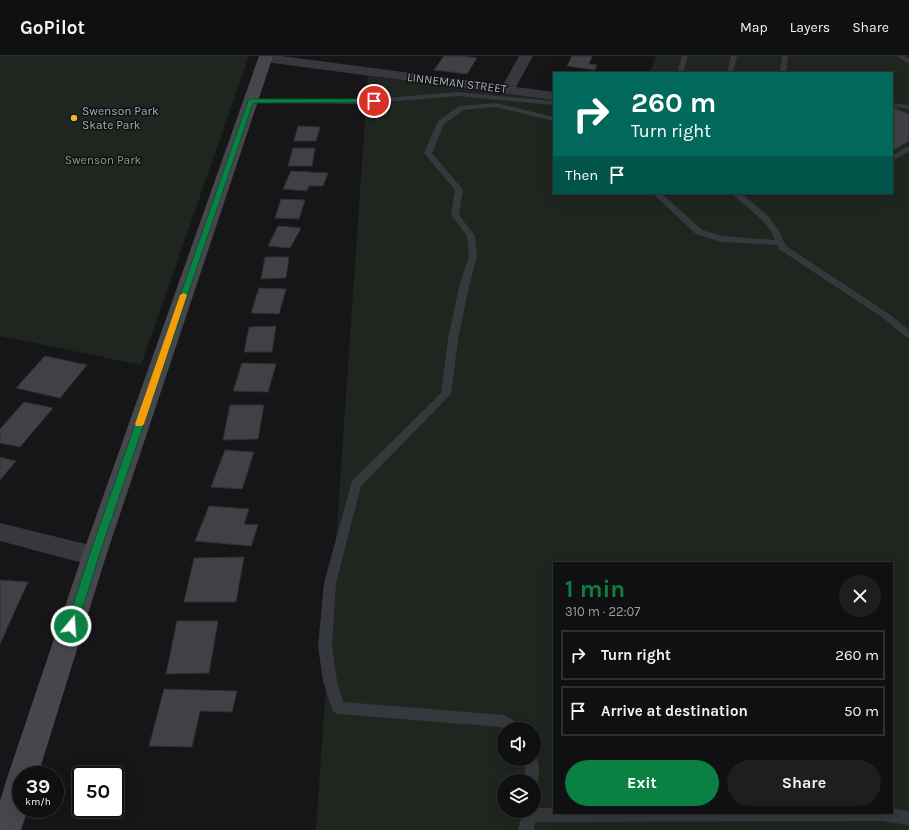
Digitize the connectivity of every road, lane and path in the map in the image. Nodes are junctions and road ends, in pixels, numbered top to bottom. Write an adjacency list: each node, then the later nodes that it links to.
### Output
1 (526, 56): 11 (street)
2 (685, 56): 8 (lane)
3 (734, 56): 9 (lane)
4 (785, 56): 10 (lane)
5 (900, 56): 7 (lane)
6 (266, 57): 11 (street, LINNEMAN STREET); 13 (main road)
7 (909, 62)
8 (680, 72)
9 (730, 72)
10 (783, 72)
11 (507, 90): 12 (street, LINNEMAN STREET)
12 (553, 96)
13 (251, 101): 14 (lane); 25 (main road)
14 (553, 103)
15 (893, 105): 16 (lane)
16 (909, 107)
17 (553, 119): 26 (lane)
18 (909, 149): 19 (lane)
19 (893, 158)
20 (657, 194): 22 (lane)
21 (737, 194): 22 (lane)
22 (781, 243): 23 (lane)
23 (909, 335)
24 (0, 532): 25 (street)
25 (94, 556): 27 (main road)
26 (505, 722)
27 (26, 766)
28 (12, 811): 34 (main road)
29 (541, 813): 30 (lane)
30 (553, 813)
31 (881, 814): 33 (lane)
32 (529, 818): 35 (lane)
33 (909, 818)
34 (6, 830)
35 (526, 830)

